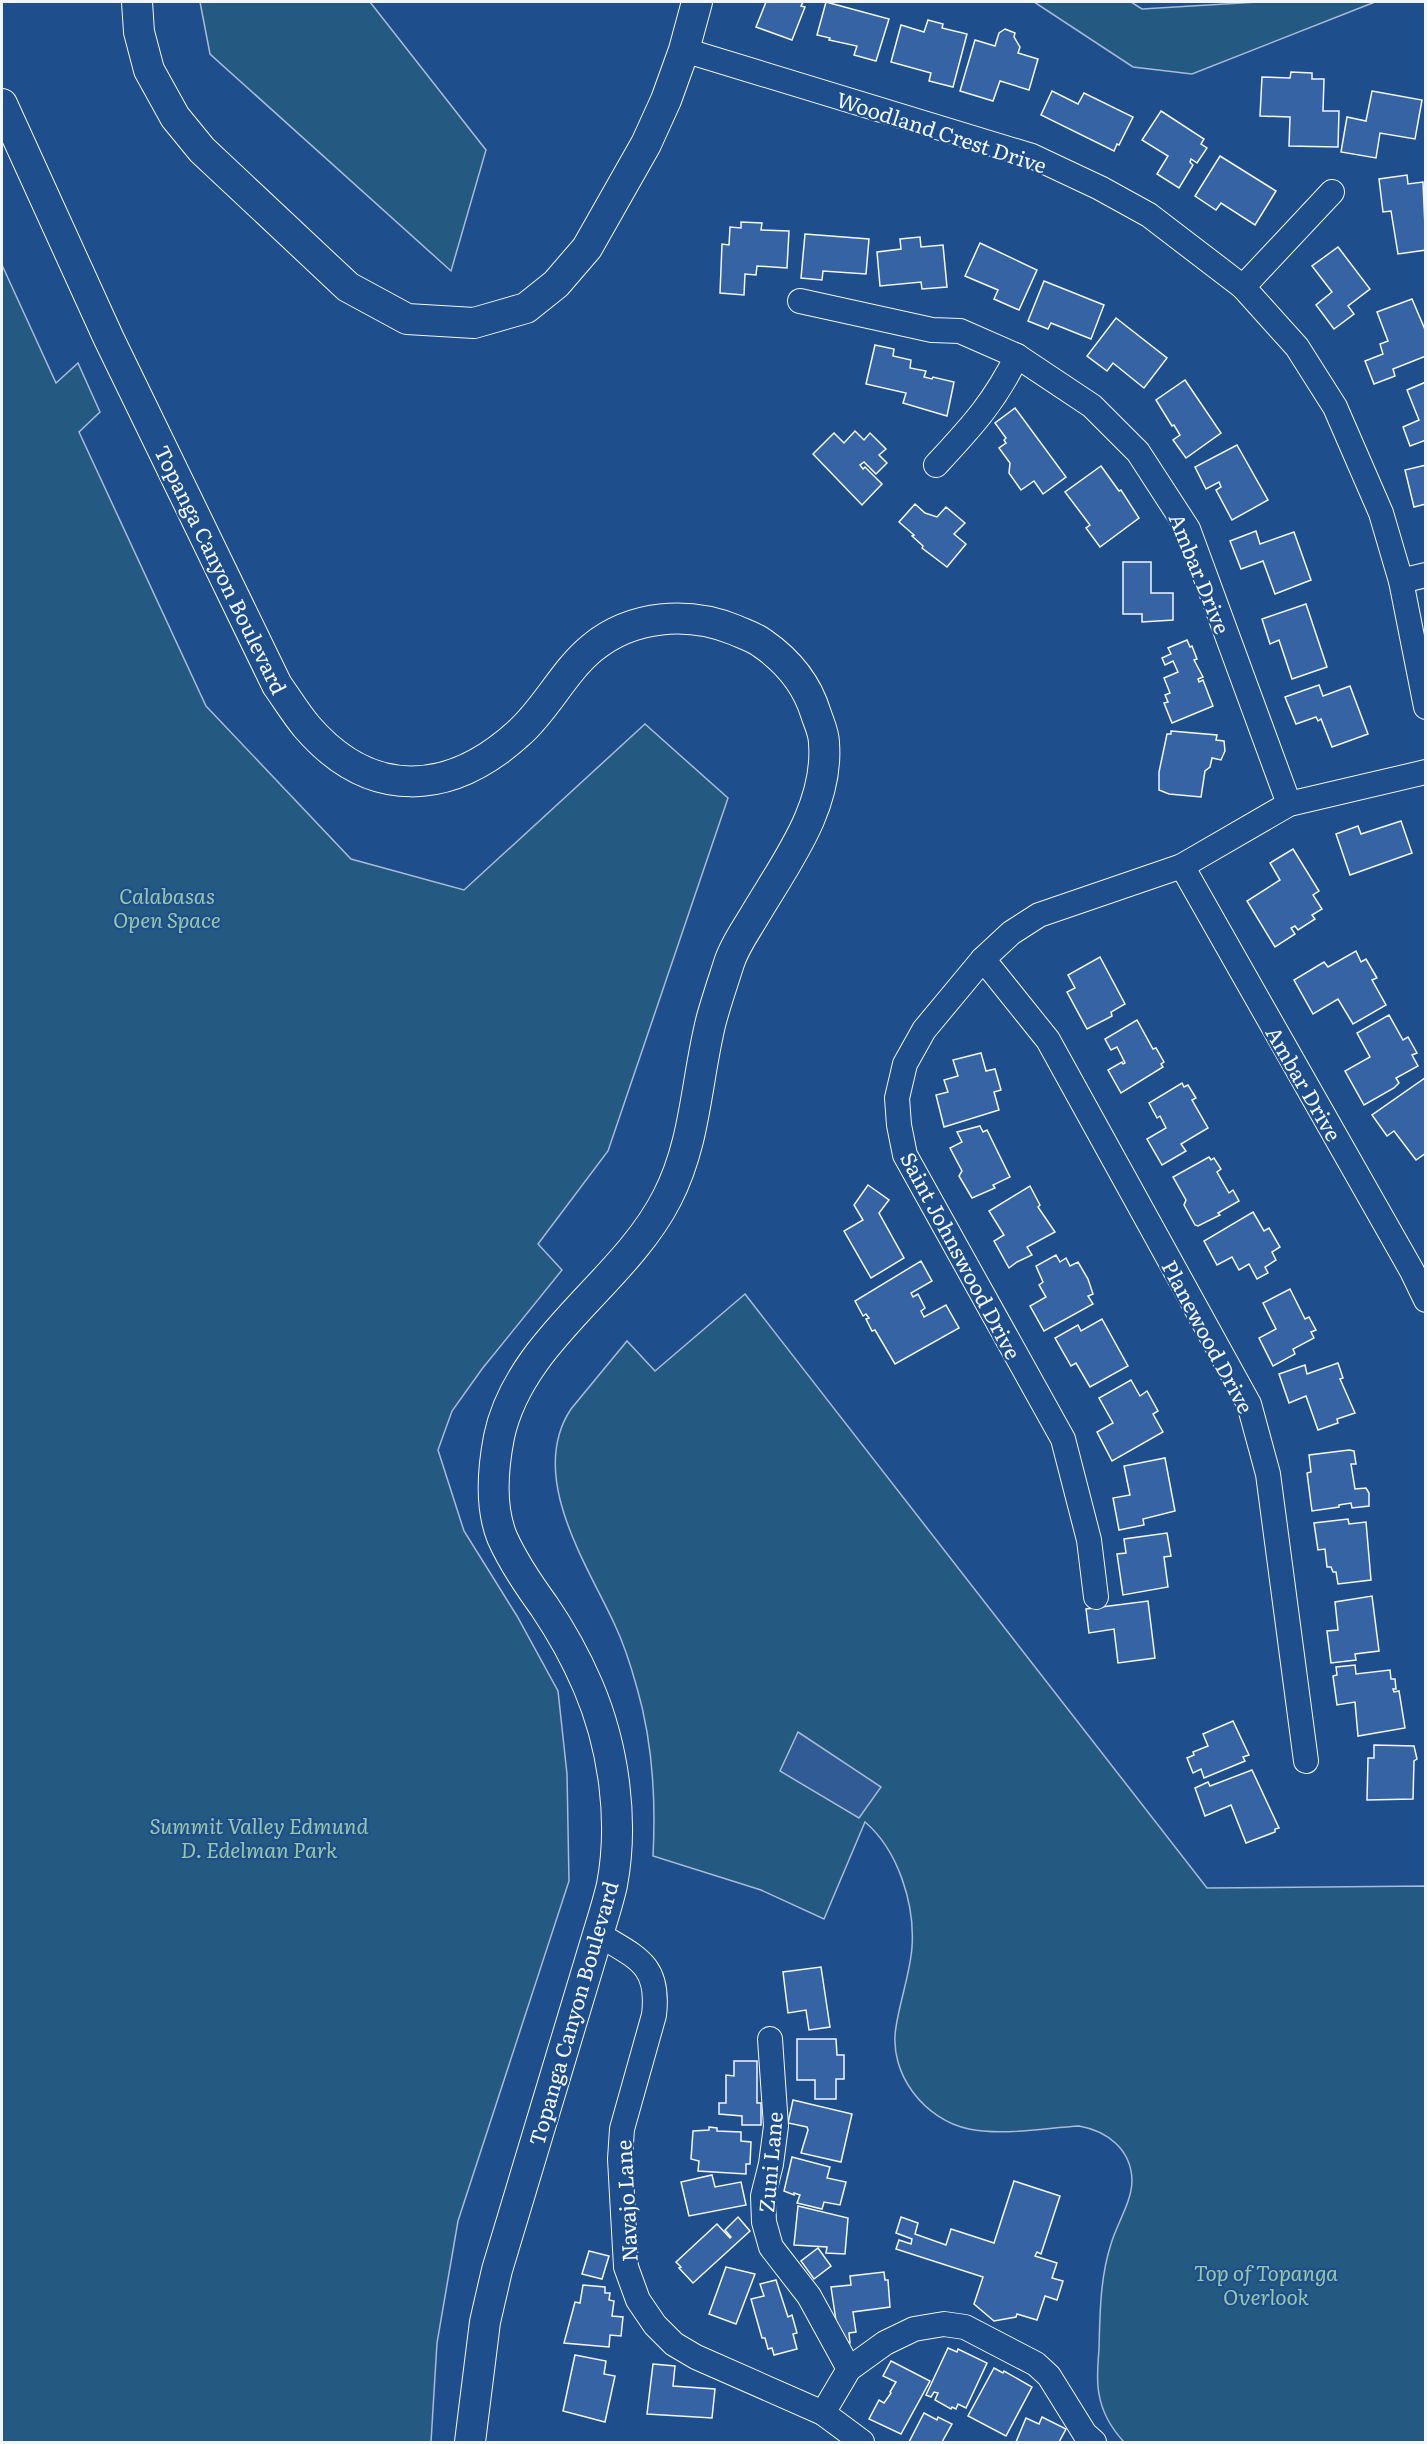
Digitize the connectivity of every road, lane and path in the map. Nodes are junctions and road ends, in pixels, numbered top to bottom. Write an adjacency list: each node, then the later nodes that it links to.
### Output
1 (137, 2): 3 (main road)
2 (697, 2): 3 (main road)
3 (684, 50): 6 (street, Woodland Crest Drive)
4 (2, 104): 20 (main road, Topanga Canyon Boulevard)
5 (1332, 192): 6 (street)
6 (1243, 287): 11 (street, Woodland Crest Drive)
7 (800, 301): 8 (street, Ambar Drive)
8 (1017, 356): 9 (street); 14 (street, Ambar Drive)
9 (936, 465)
10 (1425, 575): 11 (street)
11 (1401, 581): 12 (street, Woodland Crest Drive)
12 (1425, 707)
13 (1425, 772): 14 (street, Saint Johnswood Drive)
14 (1289, 804): 15 (street, Saint Johnswood Drive)
15 (1182, 867): 16 (street, Saint Johnswood Drive); 17 (street, Ambar Drive)
16 (983, 959): 18 (street, Saint Johnswood Drive); 19 (street, Planewood Drive)
17 (1425, 1300)
18 (1096, 1597)
19 (1305, 1761)
20 (598, 1934): 23 (street, Navajo Lane); 24 (main road, Topanga Canyon Boulevard)
21 (770, 2039): 22 (street, Zuni Lane)
22 (849, 2369): 23 (street); 26 (street)
23 (823, 2413): 25 (street, Navajo Lane)
24 (470, 2442)
25 (862, 2442)
26 (1094, 2442)

